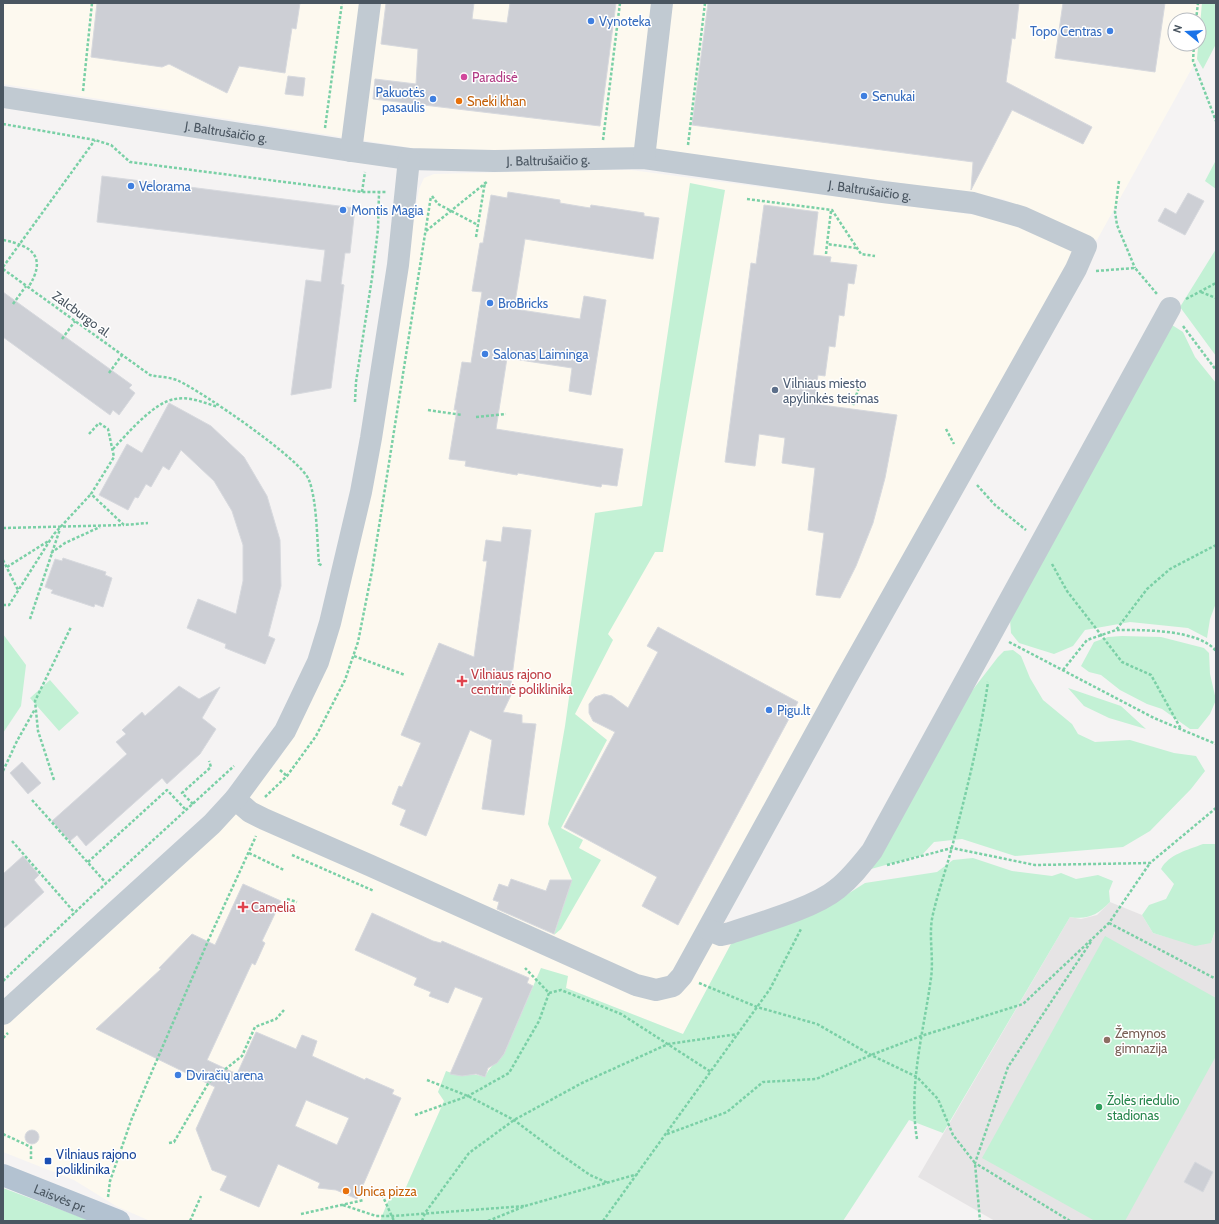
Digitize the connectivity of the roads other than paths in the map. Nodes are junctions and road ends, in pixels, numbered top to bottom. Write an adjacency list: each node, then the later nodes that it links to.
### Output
1 (370, 3): 5 (street)
2 (662, 3): 4 (street)
3 (3, 97): 5 (street, J. Baltrušaičio g.)
4 (644, 158): 6 (street, J. Baltrušaičio g.); 9 (street, J. Baltrušaičio g.)
5 (359, 159): 6 (street, J. Baltrušaičio g.)
6 (409, 159): 8 (street)
7 (1170, 308): 9 (street)
8 (235, 799): 9 (street); 10 (street)
9 (709, 930)
10 (3, 1014)
11 (3, 1175): 12 (main road, Laisvės pr.)
12 (119, 1221)

